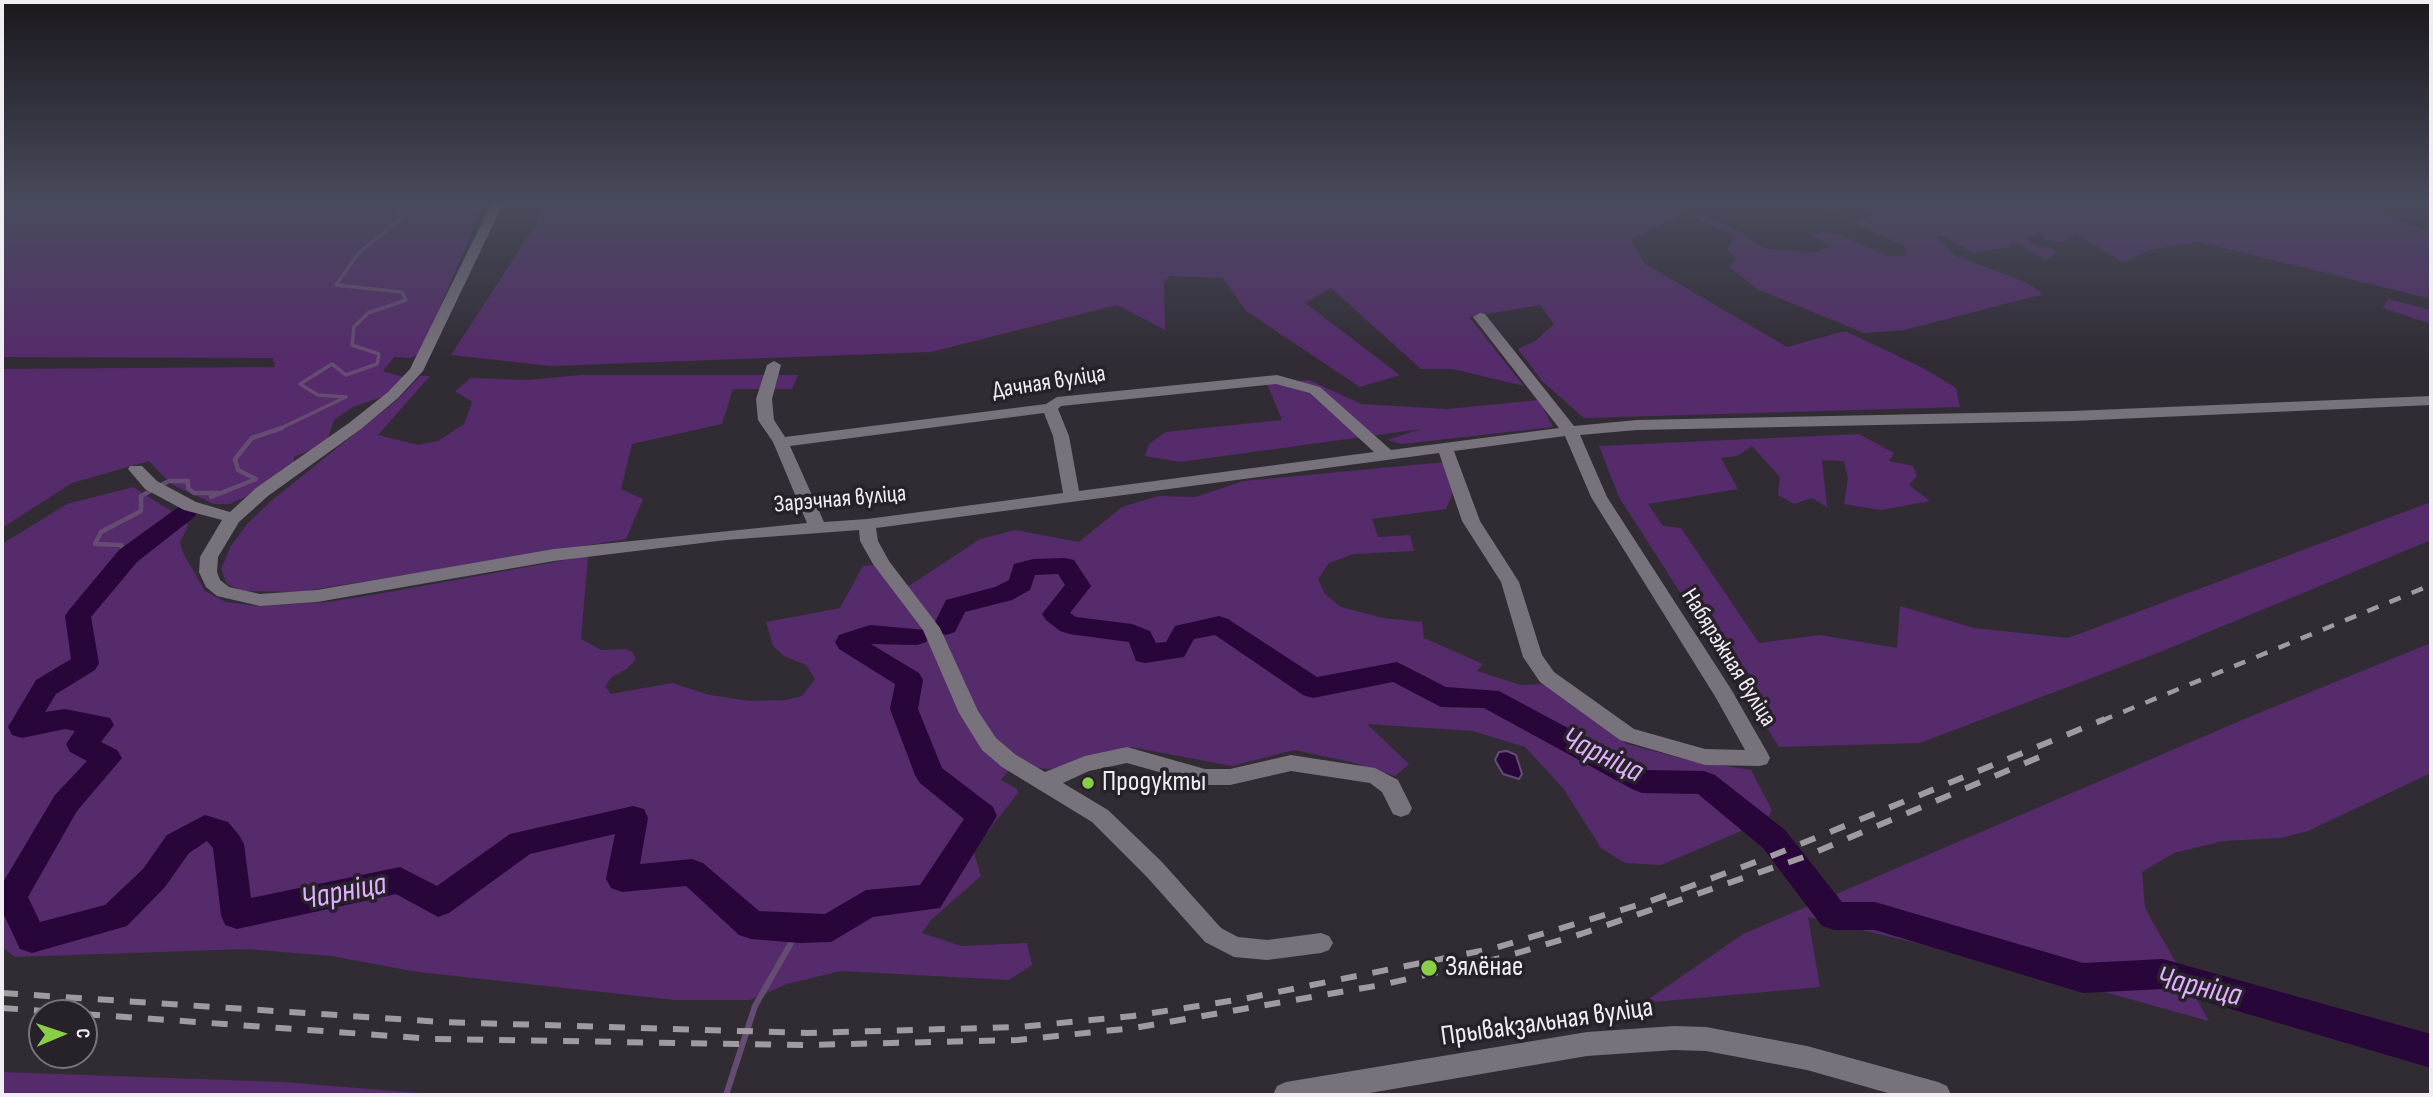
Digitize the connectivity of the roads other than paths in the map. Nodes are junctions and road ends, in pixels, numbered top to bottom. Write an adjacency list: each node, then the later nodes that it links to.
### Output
1 (472, 255): 12 (street, Зарэчная вуліца)
2 (1479, 317): 6 (street, Набярэжная вуліца)
3 (774, 365): 7 (street)
4 (2431, 401): 6 (street, Зарэчная вуліца)
5 (1050, 408): 7 (street, Дачная вуліца); 9 (street, Дачная вуліца); 11 (street)
6 (1570, 431): 8 (street, Зарэчная вуліца); 8 (street, Набярэжная вуліца)
7 (780, 442): 14 (street)
8 (1445, 448): 9 (street, Зарэчная вуліца)
9 (1388, 456): 11 (street, Зарэчная вуліца)
10 (136, 469): 12 (street)
11 (1072, 497): 13 (street, Зарэчная вуліца)
12 (233, 518): 14 (street, Зарэчная вуліца)
13 (867, 524): 14 (street, Зарэчная вуліца); 15 (street)
14 (818, 528)
15 (1044, 782): 16 (street); 17 (street)
16 (1401, 808)
17 (1321, 943)
18 (1286, 1095): 19 (street, Прывакзальная вуліца)
19 (1938, 1095)

